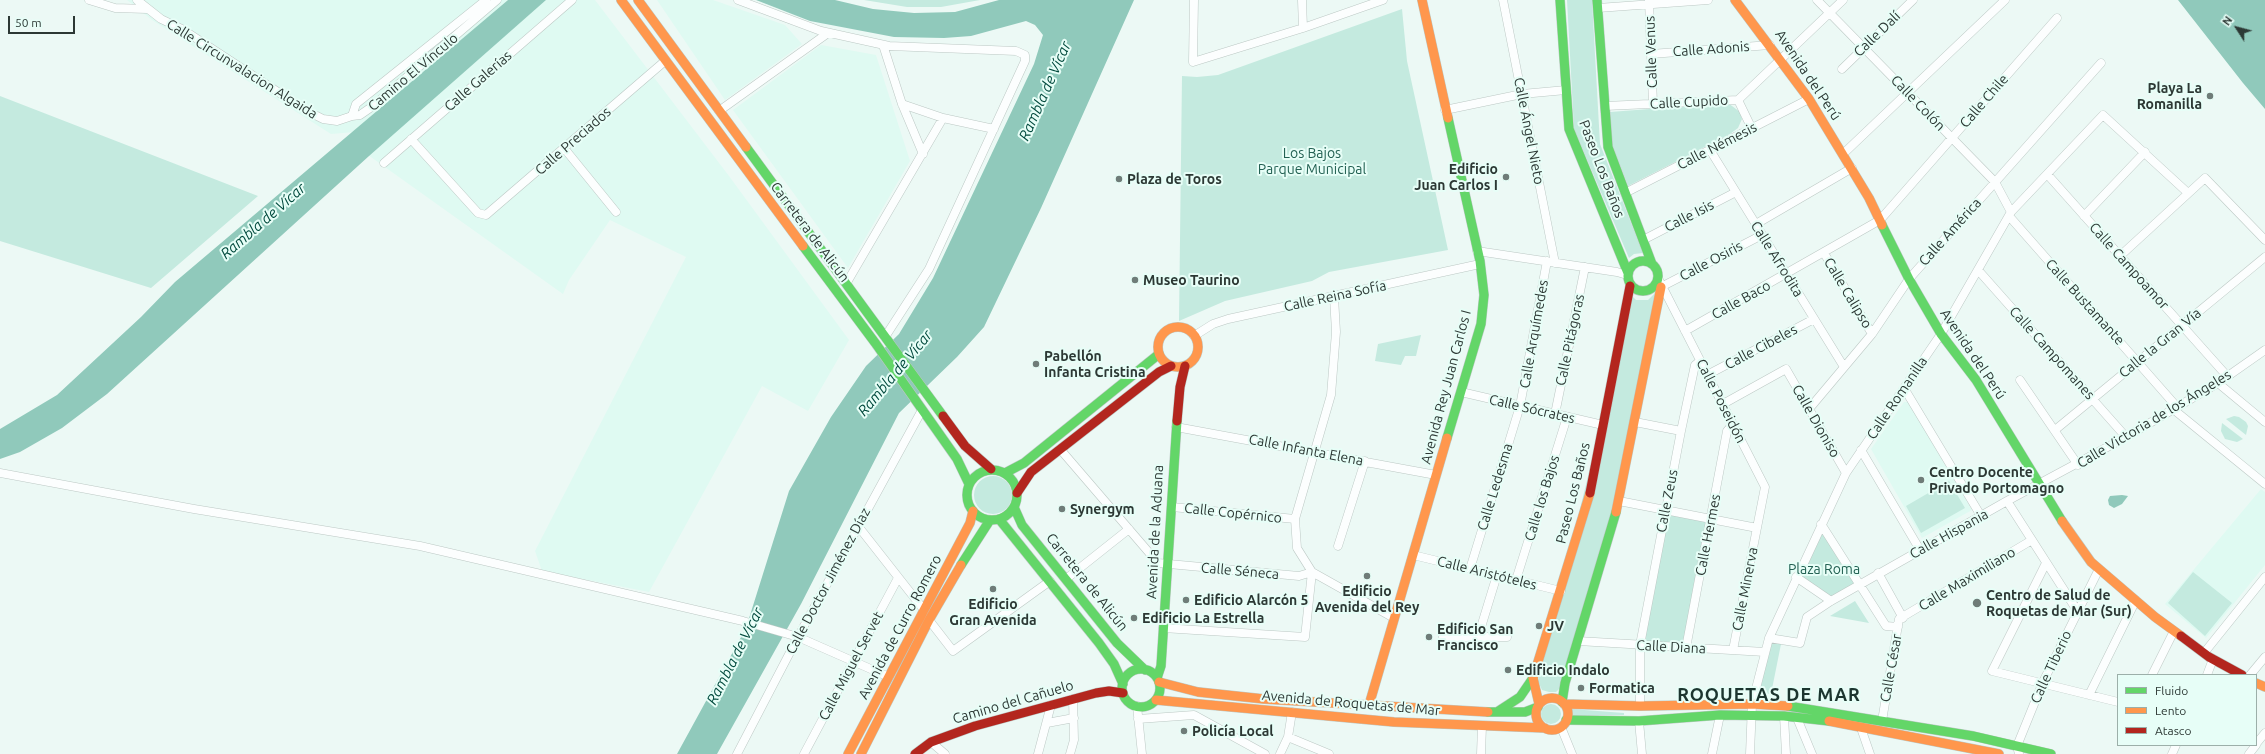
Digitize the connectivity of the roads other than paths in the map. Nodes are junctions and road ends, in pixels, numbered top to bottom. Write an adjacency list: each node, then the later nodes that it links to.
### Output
1 (89, 0): 24 (street)
2 (137, 0): 24 (street, Calle Circunvalacion Algaida)
3 (486, 0): 47 (street, Camino El Vínculo)
4 (497, 0): 47 (street, Camino El Vínculo)
5 (572, 0): 52 (street, Calle Galerías)
6 (621, 0): 34 (street, Carretera de Alicún)
7 (638, 0): 46 (street, Carretera de Alicún)
8 (738, 0): 28 (street)
9 (1194, 0): 27 (street)
10 (1302, 0): 27 (street)
11 (1383, 0): 27 (street)
12 (1422, 0): 45 (street, Avenida Rey Juan Carlos I)
13 (1503, 0): 39 (street, Calle Ángel Nieto)
14 (1560, 0): 37 (street, Paseo Los Baños)
15 (1698, 0): 16 (street); 21 (street)
16 (1708, 0)
17 (1817, 0): 25 (street, Calle Colón)
18 (1843, 0): 25 (street, Calle Cupido)
19 (1913, 0): 31 (street, Calle Dalí)
20 (2005, 0): 38 (street)
21 (1649, 2): 23 (street); 32 (street, Calle Venus)
22 (1739, 2): 30 (street, Avenida del Perú)
23 (1598, 4): 44 (street, Paseo Los Baños)
24 (147, 9): 47 (street, Calle Circunvalacion Algaida)
25 (1830, 13): 31 (street, Calle Colón); 33 (street, Calle Cupido)
26 (2057, 18): 51 (street, Calle Chile)
27 (1303, 28)
28 (828, 32): 29 (street); 46 (street)
29 (883, 45): 42 (street); 49 (street)
30 (1770, 45): 32 (street, Calle Adonis); 33 (street, Avenida del Perú)
31 (1864, 48): 36 (street, Calle Dalí); 38 (street, Calle Colón)
32 (1651, 54): 43 (street, Calle Venus)
33 (1782, 60): 40 (street, Avenida del Perú); 41 (street, Calle Cupido)
34 (665, 61): 53 (street, Calle Preciados); 114 (street, Carretera de Alicún)
35 (2101, 63): 61 (street, Calle América)
36 (1842, 68)
37 (1566, 90): 39 (street); 83 (street, Paseo Los Baños)
38 (1908, 93): 51 (street, Calle Colón); 57 (street)
39 (1522, 94): 45 (street); 78 (street, Calle Ángel Nieto)
40 (1809, 99): 50 (street, Calle Némesis); 57 (street, Avenida del Perú)
41 (1738, 100): 43 (street, Calle Cupido); 50 (street)
42 (902, 104): 48 (street); 56 (street)
43 (1653, 104): 44 (street, Calle Cupido)
44 (1605, 106): 63 (street, Paseo Los Baños)
45 (1445, 110): 73 (street, Avenida Rey Juan Carlos I)
46 (719, 111): 87 (street, Carretera de Alicún)
47 (352, 116)
48 (943, 118): 49 (street); 56 (street)
49 (994, 129): 96 (street)
50 (1752, 129): 54 (street, Calle Némesis)
51 (1952, 138): 61 (street, Calle Colón); 68 (street, Calle Chile)
52 (411, 139): 53 (street, Calle Preciados); 58 (street, Calle Galerías)
53 (564, 148): 65 (street)
54 (1710, 150): 62 (street, Calle Afrodita); 63 (street, Calle Némesis)
55 (2145, 152): 60 (street, Calle Romanilla); 64 (street); 67 (street)
56 (922, 154): 87 (street)
57 (1843, 154): 59 (street, Avenida del Perú)
58 (384, 163)
59 (1852, 168): 68 (street, Avenida del Perú); 69 (street)
60 (2047, 174): 66 (street, Calle Romanilla); 67 (street, Calle Campoamor)
61 (1995, 182): 66 (street, Calle Colón); 85 (street, Calle América)
62 (1736, 192): 69 (street, Calle Afrodita); 71 (street, Calle Isis)
63 (1625, 193): 71 (street, Paseo Los Baños)
64 (2188, 193): 72 (street); 75 (street)
65 (616, 212)
66 (2010, 214): 82 (street, Calle Romanilla); 100 (street, Calle Bustamante)
67 (2084, 216): 75 (street, Calle Campoamor)
68 (1880, 220): 74 (street, Calle Baco); 85 (street, Avenida del Perú)
69 (1756, 224): 70 (street, Calle Afrodita)
70 (1762, 235): 84 (street, Calle Afrodita); 86 (street, Calle Osiris)
71 (1643, 240): 80 (street, Paseo Los Baños)
72 (2265, 240)
73 (1478, 251): 77 (street); 79 (street, Avenida Rey Juan Carlos I)
74 (1824, 253): 84 (street, Calle Baco); 93 (street, Calle Calipso)
75 (2120, 256): 91 (street, Calle Campoamor)
76 (2265, 257): 91 (street, Calle la Gran Vía)
77 (1547, 261): 78 (street); 113 (street, Calle Arquímedes)
78 (1555, 263): 81 (street)
79 (1480, 264): 89 (street, Calle Reina Sofía); 110 (street, Avenida Rey Juan Carlos I)
80 (1652, 264): 83 (street); 86 (street)
81 (1585, 267): 83 (street); 117 (street, Calle Pitágoras)
82 (1978, 270): 94 (street, Calle Romanilla); 111 (street, Calle Campomanes)
83 (1628, 274): 88 (street)
84 (1787, 275): 90 (street, Calle Afrodita); 92 (street, Calle Baco)
85 (1909, 279): 93 (street, Calle América); 94 (street, Avenida del Perú)
86 (1659, 283): 88 (street); 92 (street, Calle Poseidón); 119 (street)
87 (846, 284): 96 (street, Carretera de Alicún)
88 (1630, 286): 122 (street, Paseo Los Baños)
89 (1334, 297): 95 (street, Calle Reina Sofía); 129 (street)
90 (1814, 319): 103 (street, Calle Afrodita); 104 (street, Calle Cibeles)
91 (2181, 325): 100 (street, Calle la Gran Vía); 105 (street, Calle Campoamor)
92 (1685, 331): 99 (street, Calle Poseidón)
93 (1872, 334): 103 (street, Calle América)
94 (1941, 334): 109 (street, Calle Romanilla); 138 (street, Avenida del Perú)
95 (1194, 336): 98 (street); 102 (street)
96 (885, 337): 132 (street, Carretera de Alicún)
97 (2265, 350): 105 (street, Calle Victoria de los Ángeles)
98 (1159, 354): 101 (street); 134 (street)
99 (1700, 361): 104 (street, Calle Poseidón); 125 (street, Calle Zeus)
100 (2138, 361): 111 (street, Calle la Gran Vía); 115 (street, Calle Bustamante)
101 (1172, 366): 102 (street); 108 (street, Avenida de la Aduana); 127 (street)
102 (1185, 366): 108 (street, Avenida de la Aduana)
103 (1844, 367): 116 (street, Calle América)
104 (1707, 375): 112 (street, Calle Poseidón)
105 (2227, 376): 107 (street, Calle Victoria de los Ángeles)
106 (2020, 380): 124 (street)
107 (2218, 383): 115 (street, Calle Victoria de los Ángeles); 120 (street)
108 (1180, 387): 123 (street, Avenida de la Aduana)
109 (1904, 388): 128 (street, Calle Romanilla); 147 (street)
110 (1461, 392): 113 (street, Calle Sócrates); 136 (street, Avenida Rey Juan Carlos I)
111 (2092, 399): 124 (street, Calle la Gran Vía); 126 (street, Calle Campomanes)
112 (1723, 404): 116 (street, Calle Dioniso); 121 (street, Calle Poseidón)
113 (1520, 406): 117 (street, Calle Sócrates); 161 (street, Calle Ledesma)
114 (920, 408): 137 (street, Carretera de Alicún); 152 (street, Calle Doctor Jiménez Díaz)
115 (2175, 408): 126 (street, Calle Victoria de los Ángeles); 139 (street, Calle Bustamante)
116 (1809, 409): 135 (street, Calle Dioniso)
117 (1555, 414): 118 (street, Calle Sócrates)
118 (1567, 417): 122 (street, Calle Sócrates); 170 (street, Calle los Bajos)
119 (1635, 422): 125 (street); 141 (street)
120 (2265, 422)
121 (1733, 424): 150 (street, Calle Hermes); 153 (street, Calle Poseidón)
122 (1603, 425): 173 (street, Paseo Los Baños)
123 (1176, 427): 129 (street, Calle Infanta Elena); 143 (street, Avenida de la Aduana)
124 (2055, 430): 131 (street)
125 (1681, 431): 145 (street, Calle Zeus)
126 (2126, 437): 131 (street, Calle Victoria de los Ángeles)
127 (1060, 449): 140 (street); 154 (street)
128 (1862, 450): 135 (street, Calle Romanilla); 157 (street)
129 (1316, 451): 130 (street, Calle Infanta Elena); 149 (street)
130 (1366, 461): 136 (street, Calle Infanta Elena); 156 (street)
131 (2078, 465): 138 (street, Calle Victoria de los Ángeles)
132 (991, 469): 134 (street); 137 (street)
133 (0, 473): 184 (street)
134 (1005, 473): 140 (street)
135 (1846, 473): 151 (street, Calle Romanilla)
136 (1436, 475): 158 (street, Avenida Rey Juan Carlos I)
137 (969, 484): 146 (street)
138 (2040, 484): 142 (street, Calle Hispania); 162 (street, Avenida del Perú)
139 (2265, 484)
140 (1017, 493): 144 (street)
141 (1619, 501): 145 (street); 189 (street)
142 (2007, 501): 147 (street, Calle Hispania); 155 (street)
143 (1172, 506): 149 (street, Calle Copérnico); 160 (street, Avenida de la Aduana)
144 (1014, 508): 148 (street); 169 (street, Carretera de Alicún)
145 (1666, 510): 150 (street); 190 (street, Calle Zeus)
146 (973, 511): 148 (street); 176 (street, Avenida de Curro Romero)
147 (1981, 516): 157 (street, Calle Hispania)
148 (994, 519): 171 (street, Carretera de Alicún); 180 (street, Avenida de Curro Romero)
149 (1295, 519): 163 (street)
150 (1711, 519): 153 (street); 191 (street, Calle Hermes)
151 (1821, 524): 166 (street, Calle Romanilla); 172 (street)
152 (858, 526): 168 (street); 184 (street, Calle Doctor Jiménez Díaz)
153 (1757, 528): 192 (street, Calle Minerva)
154 (1129, 529): 160 (street); 169 (street)
155 (2032, 540): 159 (street); 179 (street, Calle Maximiliano)
156 (1338, 546)
157 (1920, 550): 164 (street, Calle Hispania)
158 (1413, 555): 161 (street, Calle Aristóteles); 178 (street, Avenida Rey Juan Carlos I)
159 (2046, 563): 177 (street); 206 (street)
160 (1168, 564): 163 (street, Calle Séneca); 182 (street, Avenida de la Aduana)
161 (1470, 568): 165 (street, Calle Aristóteles)
162 (2099, 568): 174 (street, Avenida del Perú); 177 (street, Calle Tiberio)
163 (1312, 572): 178 (street); 182 (street)
164 (1878, 573): 172 (street, Calle Hispania); 179 (street)
165 (1497, 575): 170 (street, Calle Aristóteles); 186 (street)
166 (1796, 577): 175 (street); 188 (street, Calle Romanilla)
167 (2265, 577): 194 (street)
168 (898, 578): 176 (street); 197 (street, Calle Miguel Servet)
169 (1066, 579): 198 (street, Carretera de Alicún)
170 (1516, 580): 173 (street, Calle Aristóteles)
171 (1050, 581): 180 (street); 207 (street, Carretera de Alicún)
172 (1858, 585): 175 (street, Calle Hispania); 181 (street)
173 (1561, 591): 204 (street, Paseo Los Baños)
174 (2136, 600): 183 (street, Avenida del Perú); 208 (street)
175 (1832, 601): 188 (street, Calle Hispania)
176 (924, 610): 203 (street, Avenida de Curro Romero)
177 (2078, 612): 206 (street, Calle Tiberio)
178 (1394, 618): 215 (street, Avenida Rey Juan Carlos I)
179 (1903, 618): 181 (street, Calle César)
180 (929, 620): 244 (street, Avenida de Curro Romero)
181 (1898, 627): 228 (street, Calle César)
182 (1163, 628): 205 (street, Avenida de la Aduana)
183 (2174, 631): 194 (street, Avenida del Perú); 199 (street)
184 (794, 636): 197 (street); 241 (street, Calle Doctor Jiménez Díaz)
185 (1443, 637): 186 (street)
186 (1478, 637): 187 (street)
187 (1507, 637)
188 (1769, 638): 193 (street, Calle Romanilla)
189 (1578, 641): 190 (street, Calle Diana); 212 (street)
190 (1640, 645): 191 (street, Calle Diana); 218 (street, Calle Zeus)
191 (1686, 648): 192 (street, Calle Diana)
192 (1733, 650): 193 (street, Calle Diana)
193 (1765, 652): 214 (street, Calle Romanilla)
194 (2204, 653): 196 (street, Avenida del Perú)
195 (2265, 657): 202 (street)
196 (2213, 659): 200 (street); 201 (street, Avenida del Perú)
197 (854, 662): 203 (street); 242 (street, Calle Miguel Servet)
198 (1145, 670): 205 (street); 207 (street)
199 (2152, 674)
200 (2206, 674)
201 (2240, 674)
202 (2251, 674)
203 (889, 678): 243 (street, Avenida de Curro Romero)
204 (1534, 678): 216 (street, Paseo Los Baños); 220 (street)
205 (1158, 680): 210 (street); 215 (street, Avenida de Roquetas de Mar)
206 (2043, 682): 208 (street); 239 (street, Calle Tiberio)
207 (1123, 689): 209 (street, Camino del Cañuelo); 217 (street)
208 (2089, 695): 211 (street)
209 (1073, 699): 213 (street, Camino del Cañuelo); 224 (street)
210 (1156, 700): 217 (street); 219 (street, Avenida de Roquetas de Mar)
211 (2117, 702)
212 (1563, 703): 216 (street); 218 (street); 230 (street)
213 (1051, 704): 229 (street); 236 (street, Camino del Cañuelo)
214 (1752, 704): 218 (street); 222 (street, Calle Romanilla); 228 (street)
215 (1368, 705): 220 (street, Avenida de Roquetas de Mar)
216 (1538, 705): 220 (street, Avenida de Roquetas de Mar); 232 (street)
217 (1137, 706): 226 (street)
218 (1640, 706)
219 (1292, 712): 231 (street, Avenida de Roquetas de Mar); 235 (street)
220 (1496, 713)
221 (1720, 715): 222 (street); 227 (street); 256 (street)
222 (1750, 716): 223 (street); 257 (street, Calle Romanilla)
223 (1784, 716): 225 (street); 258 (street)
224 (1074, 718): 229 (street); 248 (street)
225 (1798, 718): 233 (street); 259 (street)
226 (1138, 719): 249 (street); 250 (street)
227 (1639, 721): 230 (street); 255 (street)
228 (1882, 721): 239 (street)
229 (1047, 723): 247 (street)
230 (1563, 723): 232 (street); 254 (street)
231 (1482, 726): 232 (street, Avenida de Roquetas de Mar); 253 (street)
232 (1545, 728)
233 (1861, 728): 240 (street); 260 (street)
234 (2265, 733): 237 (street)
235 (1288, 737): 251 (street); 252 (street)
236 (931, 742): 245 (street, Camino del Cañuelo); 246 (street)
237 (2258, 743)
238 (2256, 746): 263 (street)
239 (2018, 750): 262 (street)
240 (1970, 751): 261 (street)
241 (737, 754)
242 (804, 754)
243 (848, 754)
244 (861, 754)
245 (915, 754)
246 (945, 754)
247 (1038, 754)
248 (1070, 754)
249 (1142, 754)
250 (1265, 754)
251 (1280, 754)
252 (1329, 754)
253 (1481, 754)
254 (1572, 754)
255 (1642, 754)
256 (1712, 754)
257 (1750, 754)
258 (1786, 754)
259 (1812, 754)
260 (1870, 754)
261 (1999, 754)
262 (2051, 754)
263 (2249, 754)

